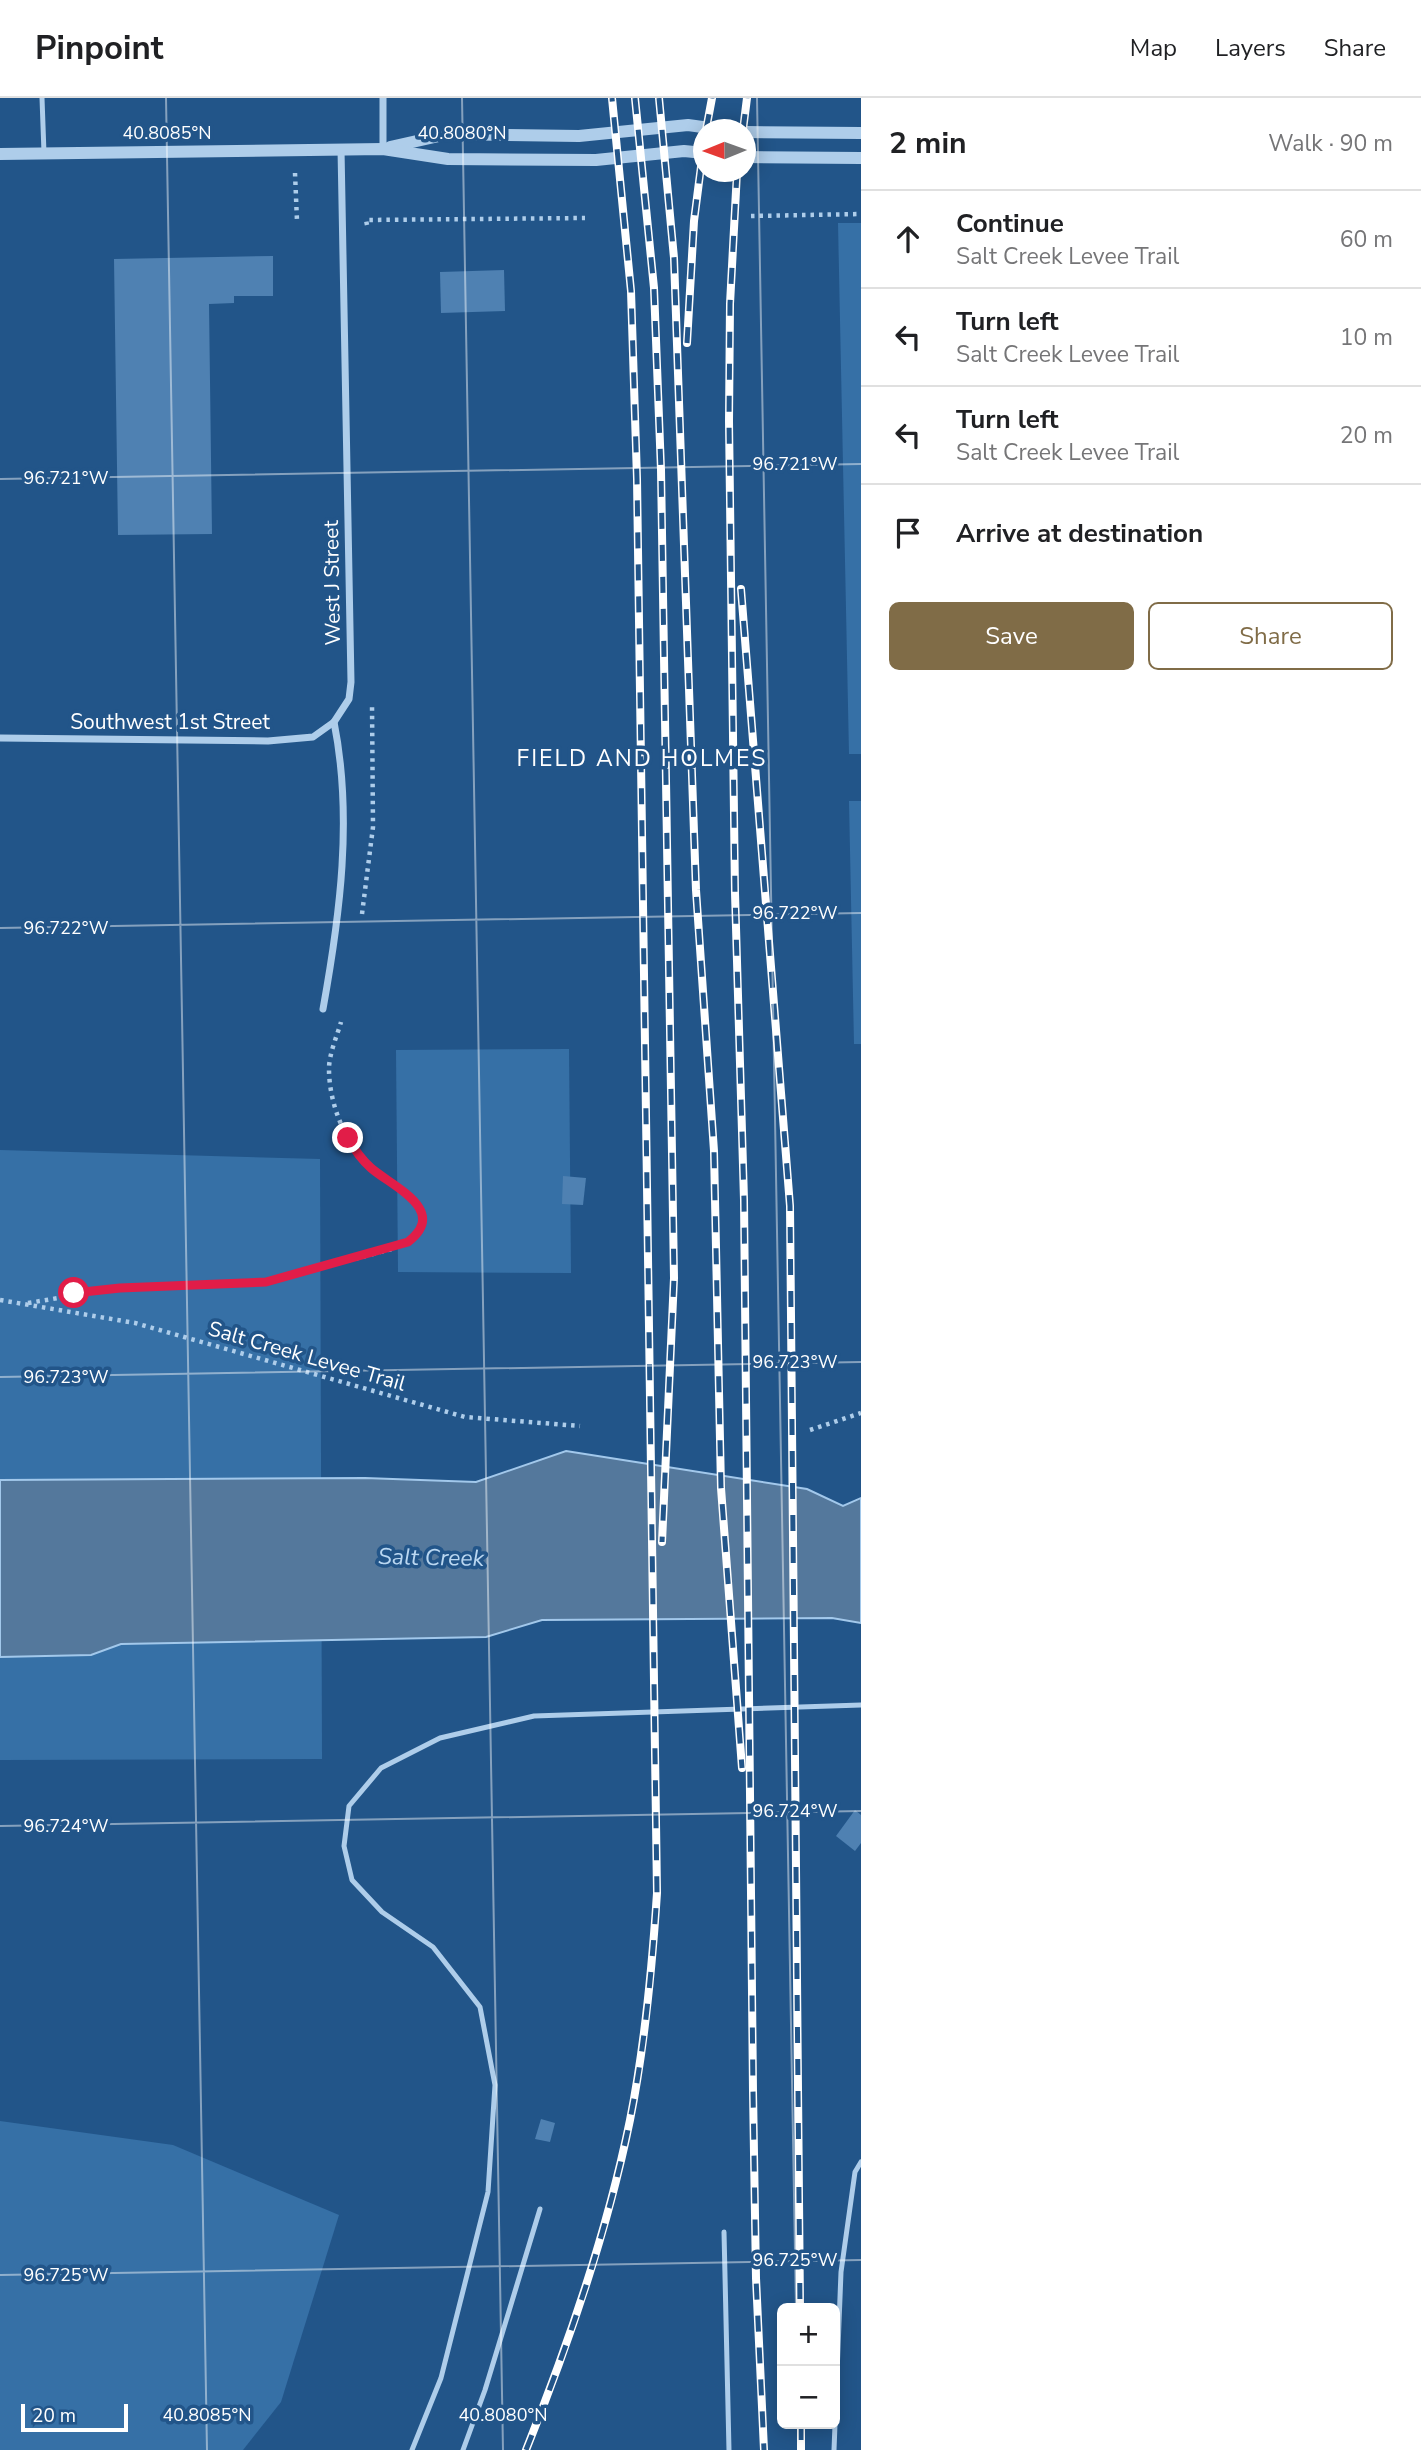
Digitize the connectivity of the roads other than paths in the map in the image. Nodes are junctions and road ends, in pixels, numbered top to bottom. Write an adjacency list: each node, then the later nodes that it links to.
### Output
1 (42, 98): 9 (lane)
2 (383, 98): 7 (street)
3 (693, 126): 7 (street)
4 (756, 132): 5 (street)
5 (861, 132)
6 (341, 149): 7 (street); 9 (street); 13 (street, West J Street)
7 (383, 149): 8 (street)
8 (693, 152)
9 (44, 153): 10 (street)
10 (0, 154)
11 (756, 157): 12 (street)
12 (861, 158)
13 (334, 722): 14 (street, Southwest 1st Street); 15 (street)
14 (0, 738)
15 (323, 1009)
16 (861, 1705): 20 (lane)
17 (861, 2162): 23 (lane)
18 (540, 2209): 21 (lane)
19 (724, 2232): 22 (lane)
20 (412, 2450)
21 (463, 2450)
22 (729, 2450)
23 (834, 2450)

